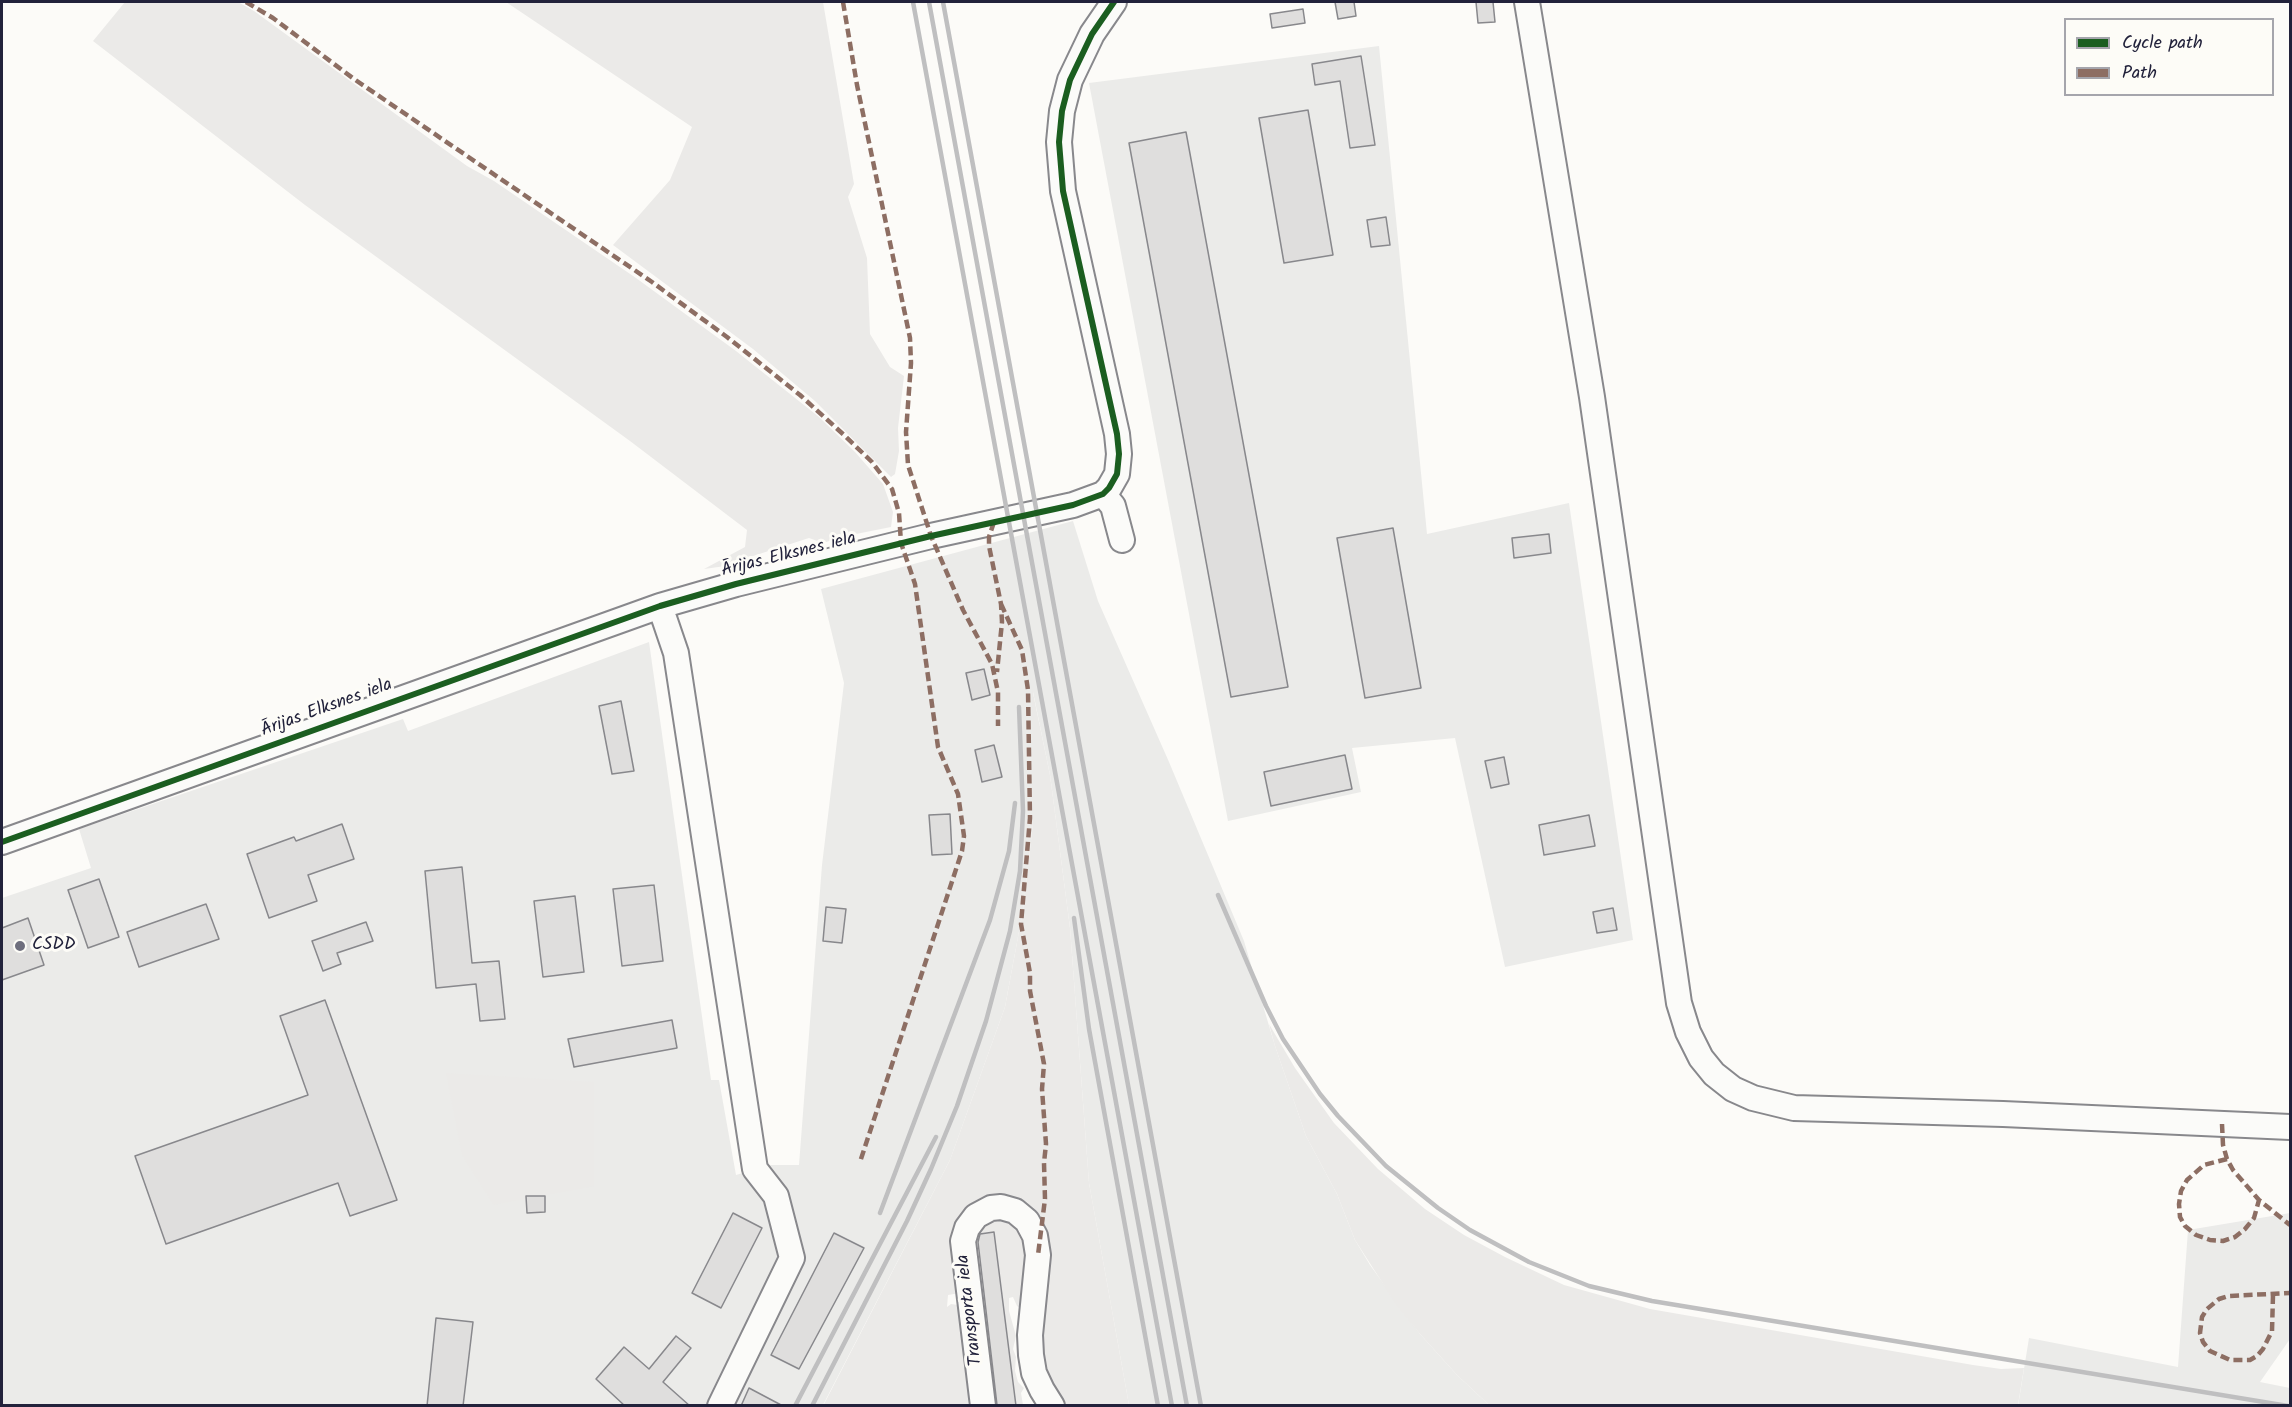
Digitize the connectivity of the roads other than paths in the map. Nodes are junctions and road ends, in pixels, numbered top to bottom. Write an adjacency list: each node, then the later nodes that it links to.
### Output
1 (1114, 2): 3 (street)
2 (1527, 2): 7 (street)
3 (1103, 494): 4 (street); 5 (street, Ārijas Elksnes iela)
4 (1122, 540)
5 (660, 606): 6 (street, Ārijas Elksnes iela); 8 (street)
6 (2, 842)
7 (2290, 1127)
8 (720, 1406)
9 (983, 1406): 10 (street, Transporta iela)
10 (1052, 1406)

